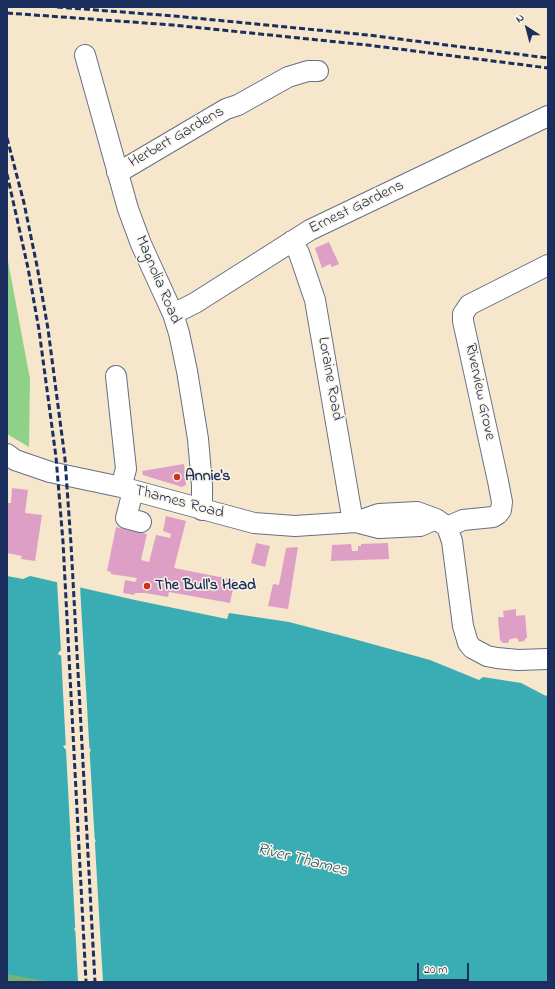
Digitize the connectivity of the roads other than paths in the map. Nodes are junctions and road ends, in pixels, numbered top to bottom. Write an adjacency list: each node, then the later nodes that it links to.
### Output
1 (86, 55): 4 (street, Magnolia Road)
2 (318, 71): 4 (street, Herbert Gardens)
3 (548, 116): 5 (street, Ernest Gardens)
4 (117, 172): 7 (street, Magnolia Road)
5 (292, 241): 7 (street, Ernest Gardens); 13 (street, Loraine Road)
6 (548, 265): 14 (street, Riverview Grove)
7 (173, 314): 11 (street, Magnolia Road)
8 (116, 376): 10 (street)
9 (7, 454): 10 (street, Thames Road)
10 (127, 489): 11 (street, Thames Road); 12 (street)
11 (202, 510): 13 (street, Thames Road)
12 (141, 522)
13 (355, 522): 14 (street, Thames Road)
14 (442, 523): 15 (street)
15 (548, 659)

